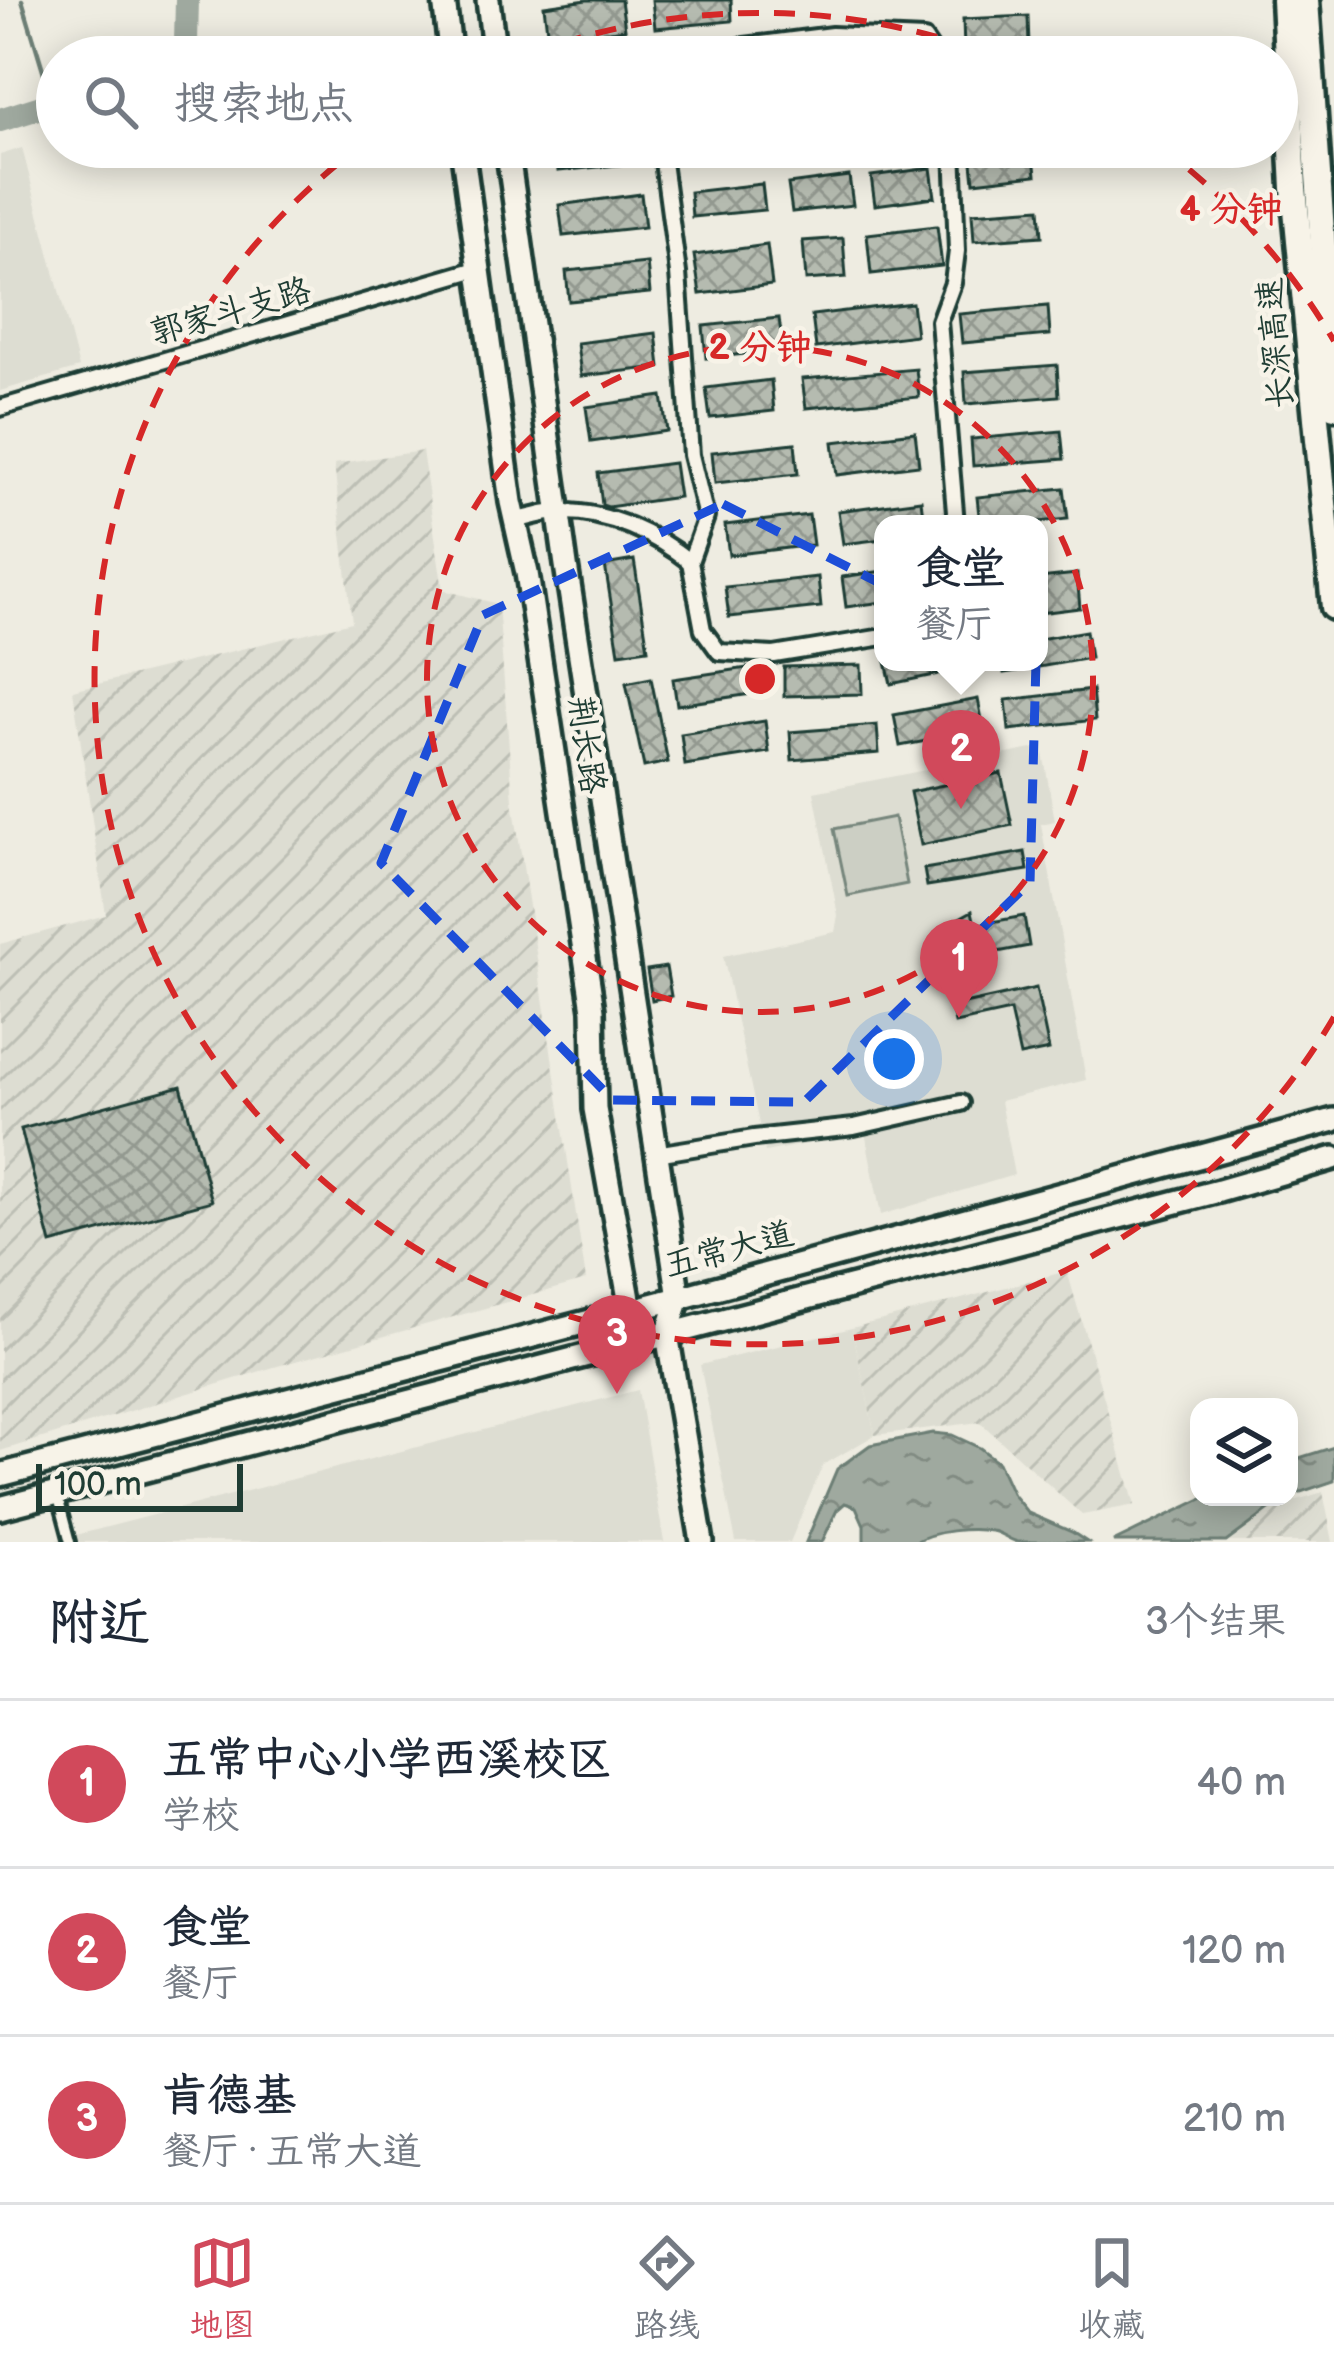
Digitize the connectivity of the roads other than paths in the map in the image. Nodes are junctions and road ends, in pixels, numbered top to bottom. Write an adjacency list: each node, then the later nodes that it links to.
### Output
1 (444, 0): 5 (main road)
2 (488, 0): 6 (main road)
3 (1284, 0): 9 (highway, 长深高速)
4 (1306, 0): 16 (highway, 长深高速)
5 (448, 36)
6 (492, 36)
7 (824, 36): 8 (street)
8 (855, 36)
9 (1286, 36)
10 (464, 168): 15 (main road, 荆长路)
11 (510, 168): 18 (main road, 荆长路)
12 (665, 168): 21 (street)
13 (954, 168): 19 (street)
14 (1293, 168): 22 (highway, 长深高速)
15 (476, 268): 17 (street, 郭家斗支路); 20 (main road, 荆长路)
16 (1334, 406)
17 (0, 408)
18 (558, 511): 20 (street); 21 (street); 26 (main road, 荆长路)
19 (955, 515)
20 (515, 521): 29 (main road, 荆长路)
21 (690, 562): 23 (street)
22 (1334, 608)
23 (874, 638)
24 (962, 1102): 26 (street)
25 (1334, 1120): 28 (main road, 五常大道)
26 (656, 1154): 28 (main road, 荆长路)
27 (1334, 1158): 30 (main road, 五常大道)
28 (679, 1298): 29 (main road, 五常大道); 30 (main road, 荆长路)
29 (631, 1310): 30 (main road); 31 (main road, 五常大道)
30 (667, 1334): 32 (main road, 五常大道); 35 (main road, 荆长路)
31 (0, 1475)
32 (57, 1493): 33 (main road, 五常大道); 34 (lane)
33 (0, 1508)
34 (70, 1542)
35 (702, 1542)

